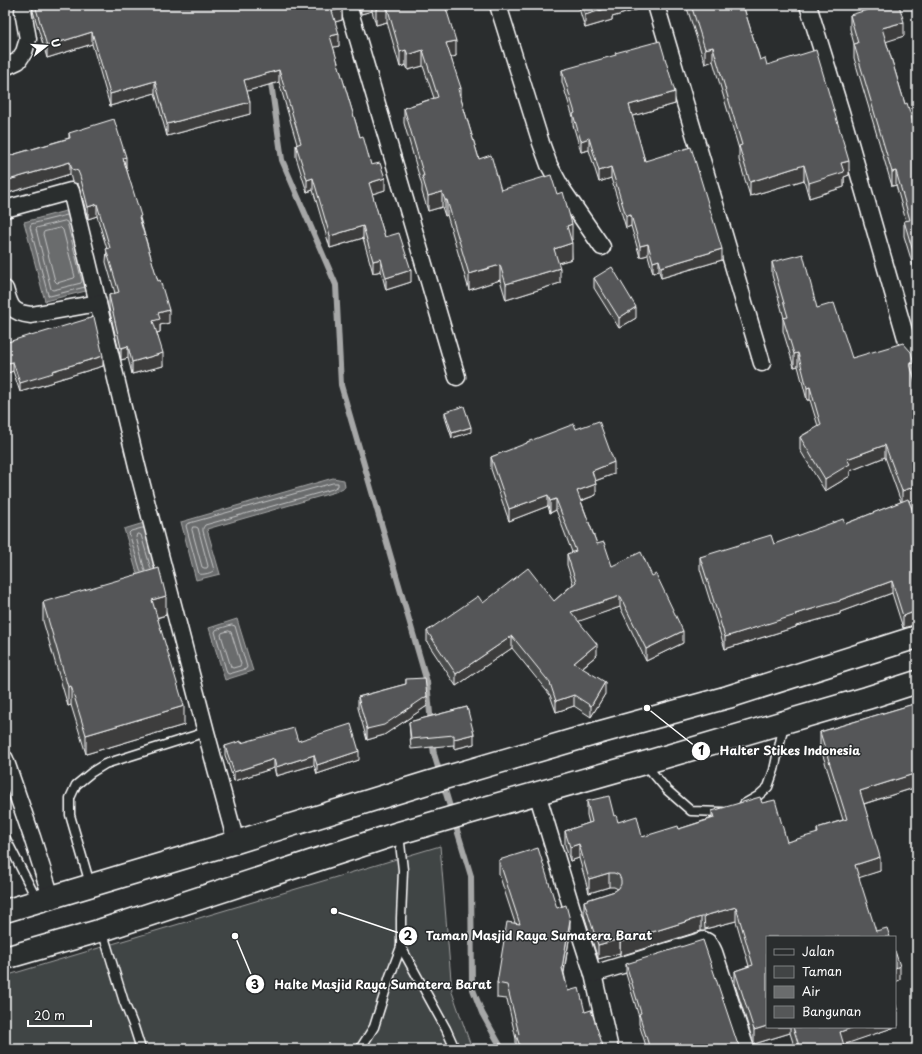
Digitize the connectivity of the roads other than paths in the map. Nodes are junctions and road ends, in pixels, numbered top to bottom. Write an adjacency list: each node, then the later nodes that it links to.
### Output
1 (25, 5): 6 (street)
2 (348, 5): 13 (street)
3 (498, 5): 8 (street)
4 (656, 5): 12 (street)
5 (808, 5): 11 (street)
6 (5, 67)
7 (5, 209): 10 (street)
8 (602, 248)
9 (5, 289): 10 (street)
10 (98, 303): 17 (street)
11 (917, 358)
12 (762, 363)
13 (457, 377)
14 (917, 637): 23 (main road)
15 (917, 682): 16 (main road)
16 (785, 722): 19 (main road); 19 (lane)
17 (206, 732): 23 (street); 24 (lane)
18 (5, 759): 25 (street)
19 (644, 763): 20 (main road)
20 (537, 793): 21 (main road); 30 (street)
21 (399, 833): 27 (main road); 28 (lane)
22 (5, 837): 25 (lane)
23 (236, 842): 24 (main road)
24 (91, 885): 25 (main road)
25 (44, 899): 26 (main road)
26 (5, 911)
27 (102, 930): 29 (main road); 31 (lane)
28 (401, 947): 32 (lane); 33 (lane)
29 (5, 958)
30 (592, 974): 34 (street); 35 (street)
31 (141, 1049)
32 (360, 1049)
33 (455, 1049)
34 (610, 1049)
35 (746, 1049)

